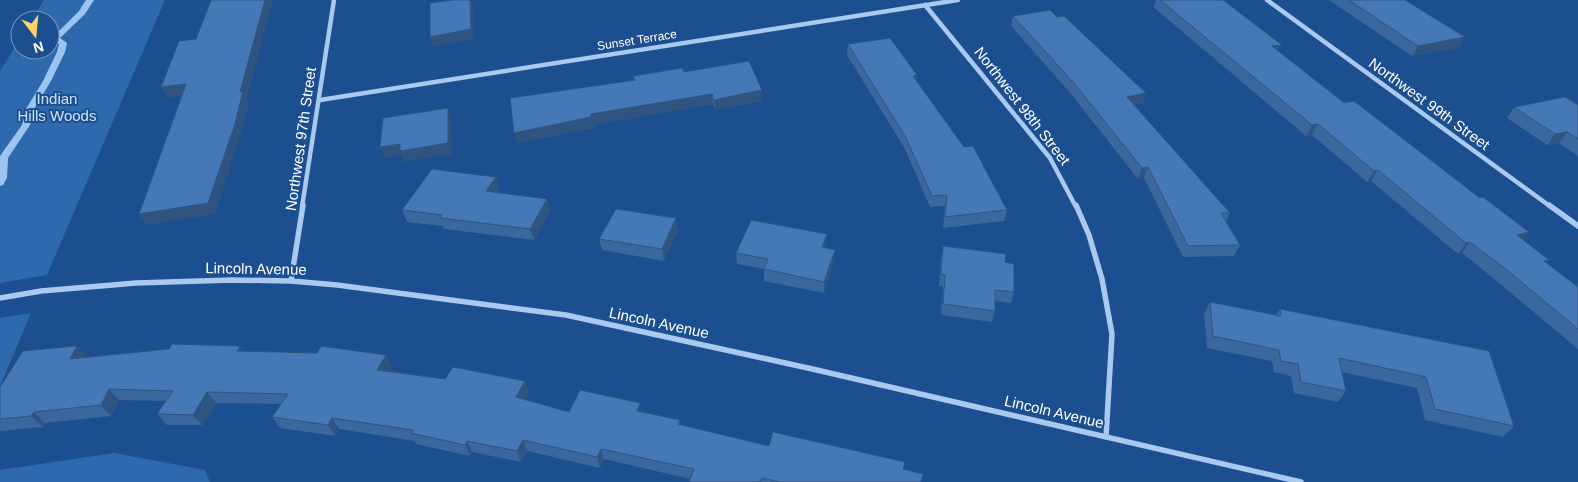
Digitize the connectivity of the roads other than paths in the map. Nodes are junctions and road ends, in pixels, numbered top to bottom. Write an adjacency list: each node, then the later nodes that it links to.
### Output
1 (334, 0): 5 (street, Northwest 97th Street)
2 (958, 0): 4 (street, Sunset Terrace)
3 (1266, 0): 6 (street, Northwest 99th Street)
4 (925, 5): 5 (street, Sunset Terrace); 9 (street, Northwest 98th Street)
5 (320, 100): 7 (street, Northwest 97th Street)
6 (1578, 226)
7 (291, 281): 8 (street, Lincoln Avenue); 9 (street, Lincoln Avenue)
8 (0, 298)
9 (1106, 436): 10 (street, Lincoln Avenue)
10 (1301, 482)

